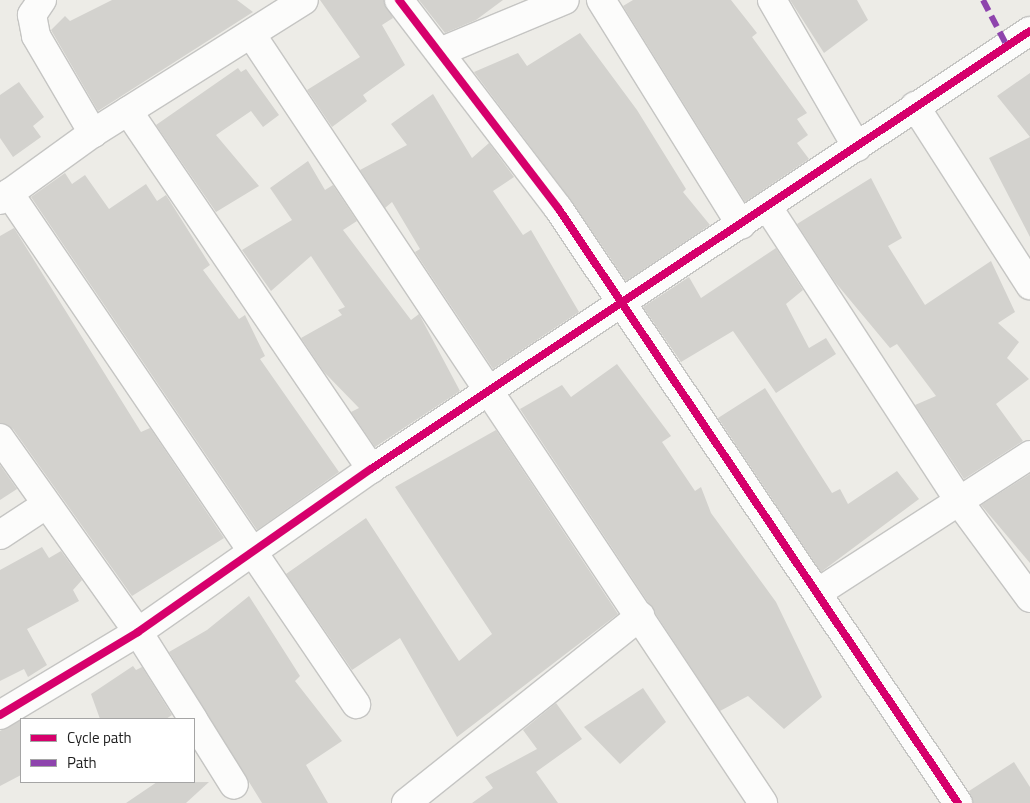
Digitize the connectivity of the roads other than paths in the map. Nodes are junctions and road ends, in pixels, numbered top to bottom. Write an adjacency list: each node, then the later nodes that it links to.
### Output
1 (42, 0): 12 (street)
2 (304, 0): 8 (street)
3 (399, 0): 9 (street)
4 (565, 0): 9 (street)
5 (601, 0): 16 (street)
6 (772, 0): 13 (street)
7 (1030, 31): 10 (street)
8 (251, 34): 11 (street); 19 (street)
9 (440, 52): 18 (street)
10 (915, 106): 13 (street); 17 (street)
11 (128, 111): 12 (street); 22 (street)
12 (93, 133): 14 (street)
13 (857, 147): 15 (street)
14 (5, 197): 26 (street)
15 (767, 206): 16 (street); 23 (street)
16 (741, 225): 18 (street)
17 (1030, 285)
18 (624, 303): 19 (street); 27 (street)
19 (490, 393): 22 (street); 29 (street)
20 (0, 438): 24 (street)
21 (1030, 455): 23 (street)
22 (372, 469): 26 (street)
23 (958, 499): 27 (street); 28 (street)
24 (44, 506): 25 (street); 30 (street)
25 (0, 535)
26 (254, 552): 30 (street); 31 (street)
27 (817, 593): 38 (street)
28 (1030, 598)
29 (640, 616): 36 (street); 37 (street)
30 (138, 632): 32 (street); 33 (street)
31 (356, 704)
32 (0, 715)
33 (192, 718)
34 (195, 723): 35 (street)
35 (234, 785)
36 (406, 803)
37 (763, 803)
38 (958, 803)

